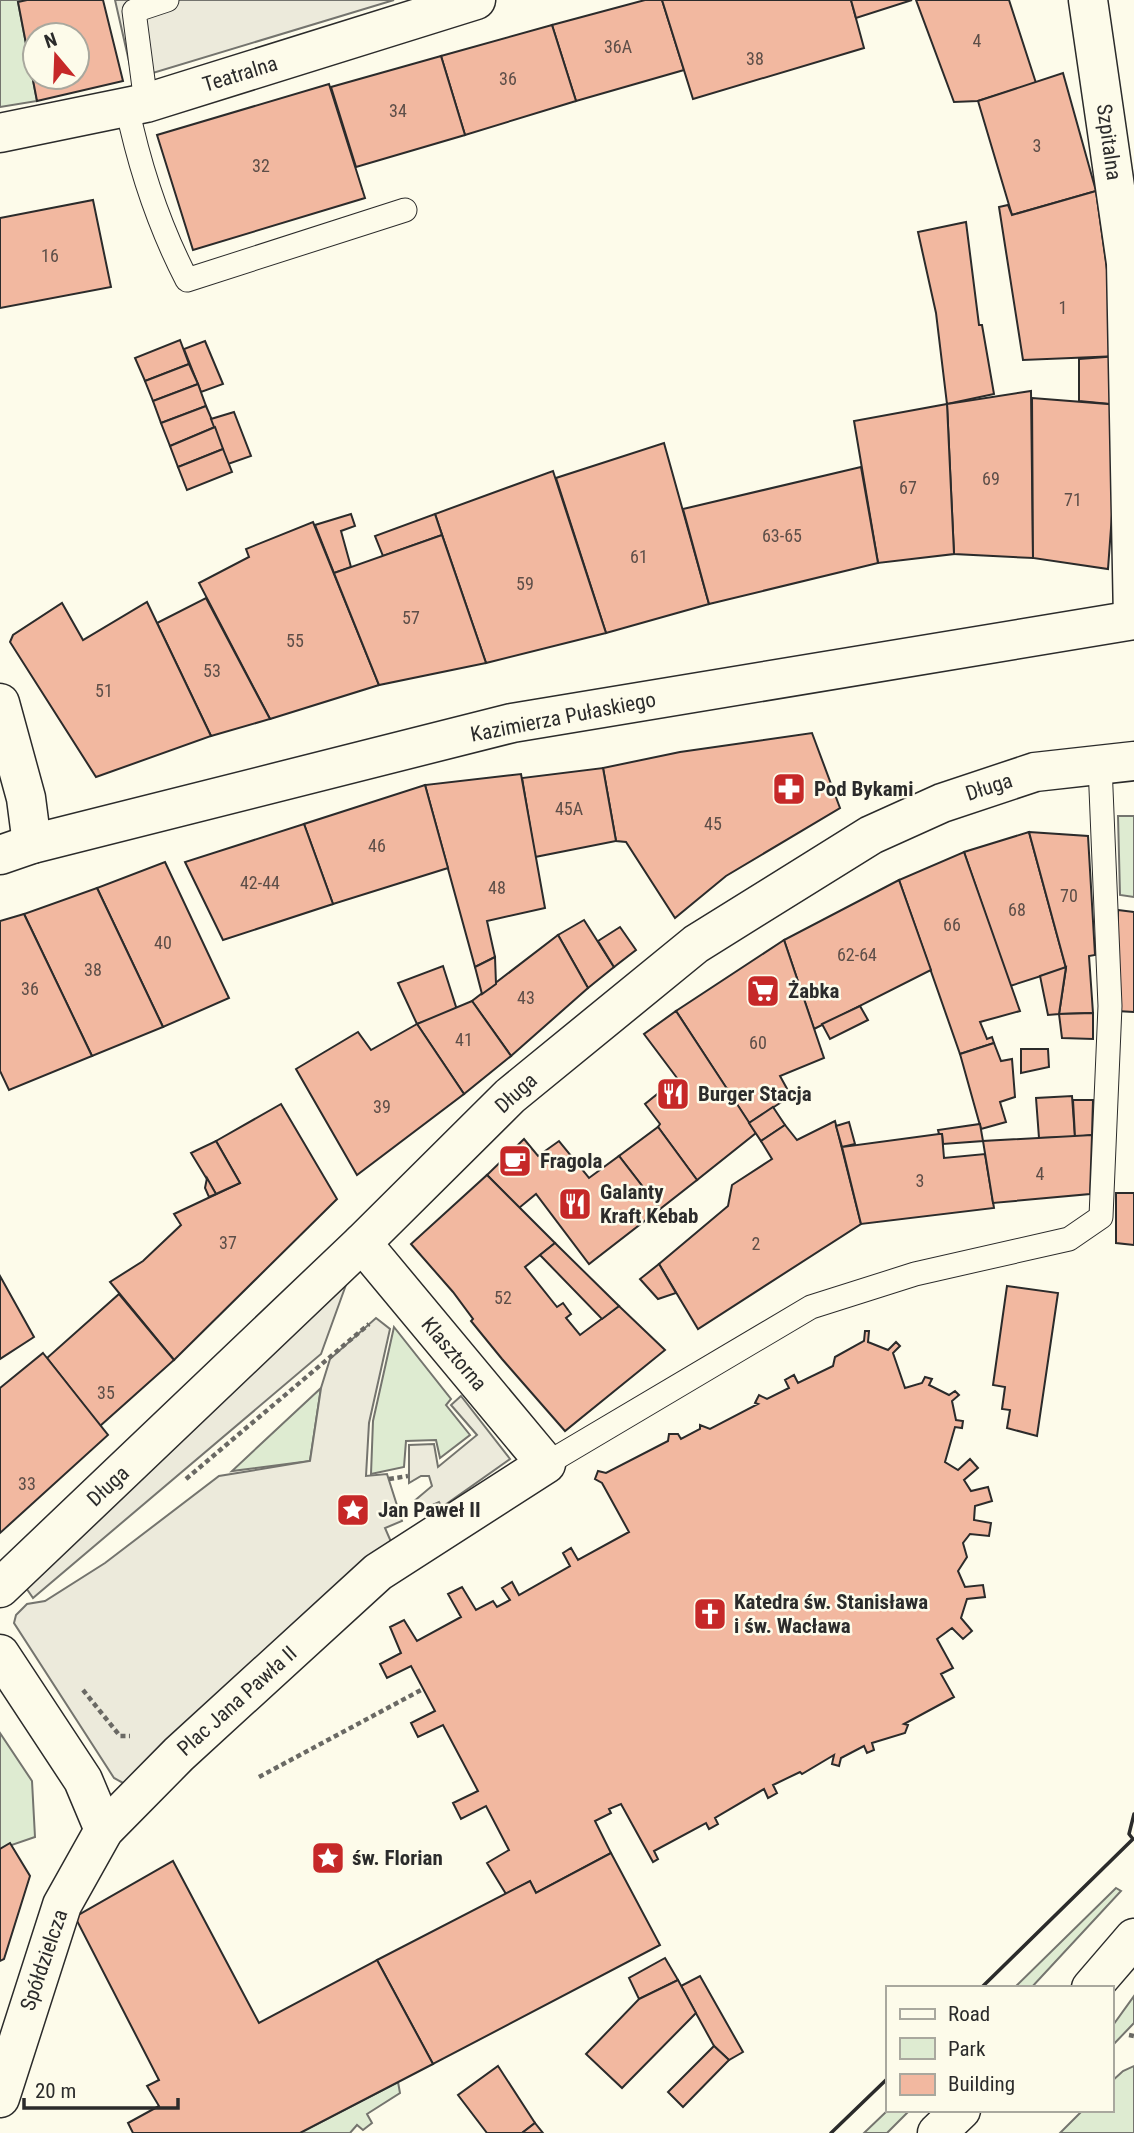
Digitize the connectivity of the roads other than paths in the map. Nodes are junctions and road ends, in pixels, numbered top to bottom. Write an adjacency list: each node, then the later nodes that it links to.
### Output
1 (167, 0): 4 (lane)
2 (476, 0): 4 (street, Teatralna)
3 (1088, 0): 7 (street, Szpitalna)
4 (136, 105): 5 (street, Teatralna); 6 (lane)
5 (0, 132)
6 (405, 210)
7 (1133, 620): 10 (street, Kazimierza Pułaskiego)
8 (0, 703): 10 (street)
9 (1117, 763): 11 (street, Długa); 12 (lane)
10 (16, 849)
11 (362, 1243): 12 (street, Klasztorna); 13 (street, Długa)
12 (546, 1464): 15 (street, Plac Jana Pawła II)
13 (0, 1588)
14 (0, 1654): 15 (street)
15 (104, 1830): 18 (street, Spółdzielcza)
16 (1134, 1938): 17 (street)
17 (1093, 1986)
18 (0, 2098)
19 (959, 2112): 20 (street)
20 (937, 2133)

